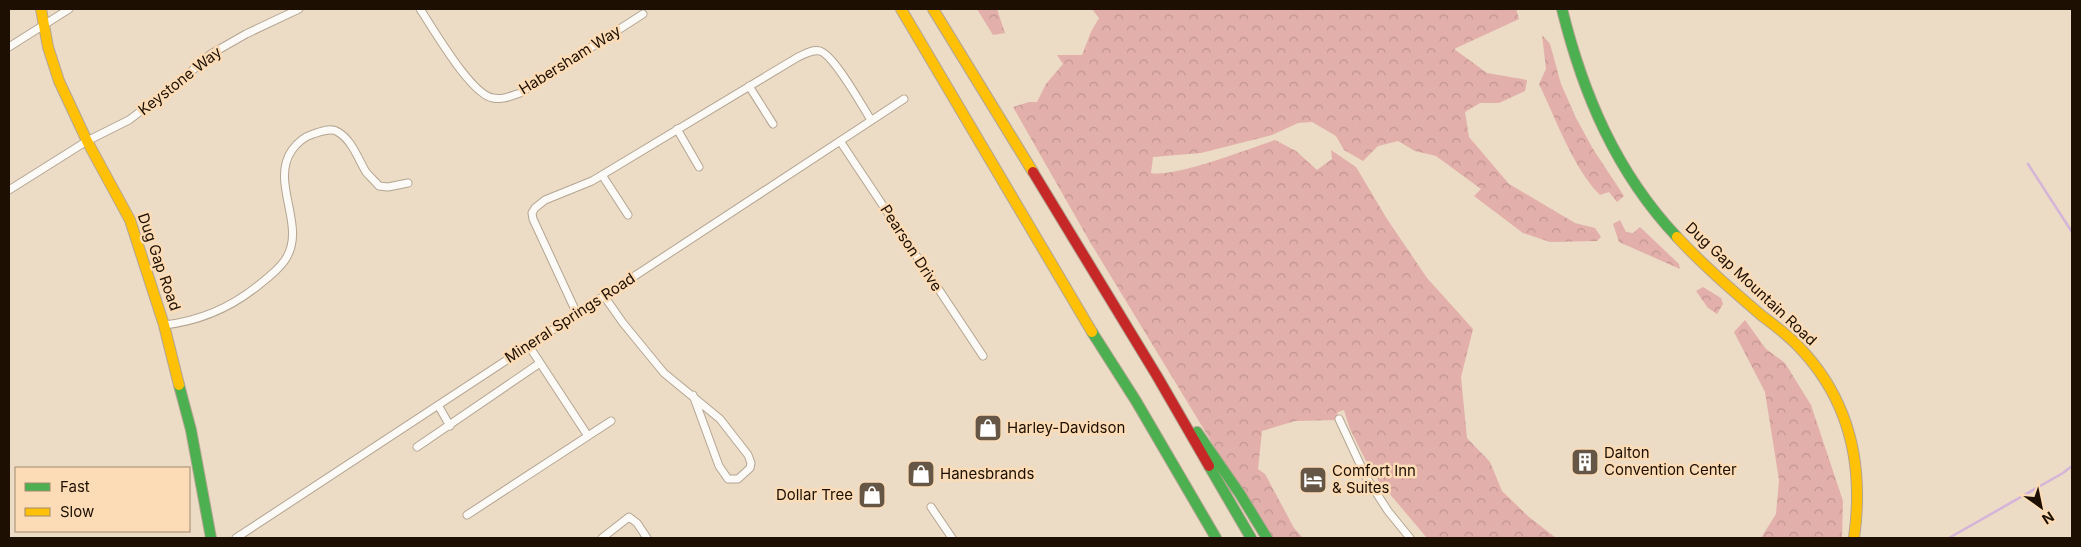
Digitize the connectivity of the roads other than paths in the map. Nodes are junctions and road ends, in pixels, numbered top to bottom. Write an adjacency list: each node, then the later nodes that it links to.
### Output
1 (41, 9): 9 (main road, Dug Gap Road)
2 (69, 9): 9 (street)
3 (299, 9): 17 (street, Keystone Way)
4 (420, 9): 8 (street, Habersham Way)
5 (901, 9): 44 (main road)
6 (933, 9): 29 (main road)
7 (1562, 9): 48 (main road, Dug Gap Mountain Road)
8 (643, 14)
9 (44, 24): 10 (street); 17 (main road, Dug Gap Road)
10 (9, 47)
11 (749, 86): 13 (street); 14 (street); 15 (street)
12 (904, 99): 13 (street, Mineral Springs Road)
13 (871, 120): 16 (street, Mineral Springs Road)
14 (773, 124)
15 (676, 130): 18 (street); 19 (street)
16 (840, 140): 23 (street, Mineral Springs Road); 27 (street, Pearson Drive)
17 (87, 141): 21 (street, Keystone Way); 25 (main road, Dug Gap Road)
18 (699, 167)
19 (602, 175): 22 (street); 24 (street)
20 (408, 183): 25 (street)
21 (9, 190)
22 (628, 215)
23 (604, 296): 24 (street, Mineral Springs Road); 30 (street)
24 (577, 314): 26 (street, Mineral Springs Road)
25 (164, 325): 39 (main road, Dug Gap Road)
26 (528, 346): 28 (street); 31 (street, Mineral Springs Road)
27 (983, 356)
28 (540, 364): 34 (street); 35 (street)
29 (1157, 376): 45 (main road); 46 (main road)
30 (693, 395): 30 (street)
31 (438, 405): 34 (street); 40 (street, Mineral Springs Road)
32 (1339, 420): 47 (street)
33 (611, 421): 35 (street)
34 (450, 426): 36 (street)
35 (588, 436): 38 (street)
36 (417, 448)
37 (931, 507): 43 (street)
38 (467, 515)
39 (211, 538)
40 (236, 538)
41 (602, 538): 42 (street)
42 (647, 538)
43 (952, 538)
44 (1216, 538)
45 (1251, 538)
46 (1267, 538)
47 (1410, 538)
48 (1854, 538)

